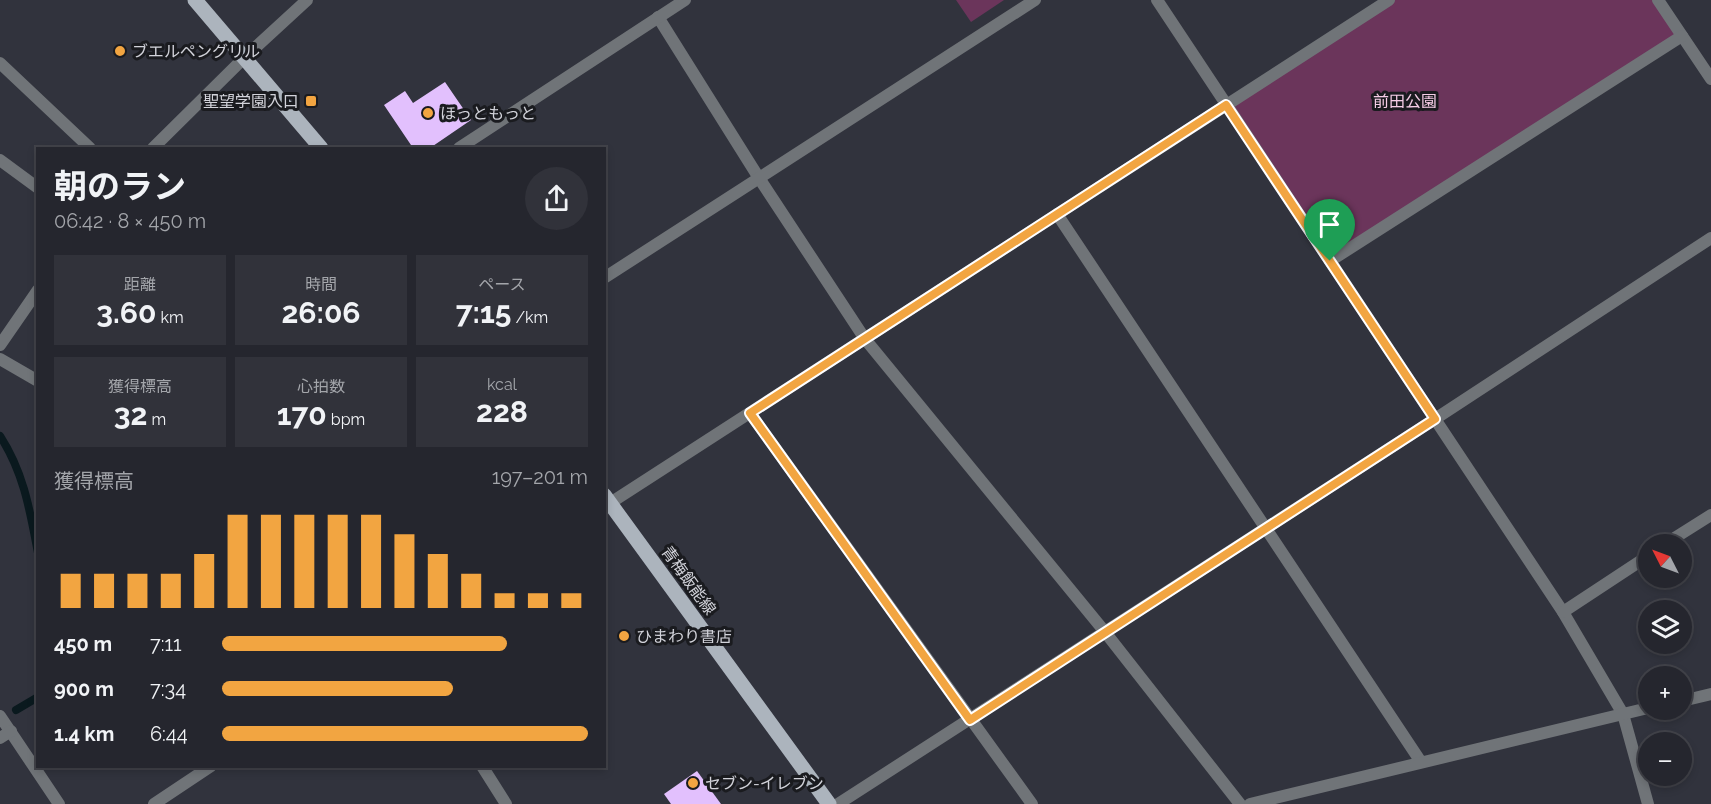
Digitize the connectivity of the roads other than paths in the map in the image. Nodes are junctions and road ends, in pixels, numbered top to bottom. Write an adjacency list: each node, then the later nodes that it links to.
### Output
1 (195, 0): 10 (main road)
2 (307, 0): 10 (street)
3 (685, 0): 8 (street)
4 (1035, 0): 19 (street)
5 (1156, 0): 13 (street)
6 (1389, 0): 13 (street)
7 (1658, 0): 9 (street)
8 (658, 17): 17 (street); 19 (street)
9 (1682, 36): 12 (street); 23 (street)
10 (245, 57): 15 (street); 16 (main road)
11 (0, 63): 14 (street)
12 (1711, 80)
13 (1226, 105): 21 (street); 23 (street)
14 (89, 147)
15 (154, 147)
16 (320, 147)
17 (461, 147)
18 (0, 160): 20 (street)
19 (759, 178): 24 (street); 26 (street)
20 (36, 187)
21 (1057, 214): 26 (street); 34 (street)
22 (1711, 238): 31 (street)
23 (1330, 261): 31 (street)
24 (606, 277)
25 (36, 293): 27 (street)
26 (864, 339): 30 (street); 38 (street)
27 (0, 345)
28 (0, 359): 29 (street)
29 (36, 380)
30 (750, 413): 32 (street); 44 (street)
31 (1435, 419): 34 (street); 37 (street)
32 (607, 502): 52 (main road, 青梅飯能線)
33 (1711, 514): 35 (street)
34 (1266, 529): 38 (street); 46 (street)
35 (1680, 534)
36 (1638, 563): 37 (street)
37 (1563, 612): 42 (street)
38 (1105, 632): 44 (street); 55 (street)
39 (1711, 694): 40 (street)
40 (1692, 698)
41 (1638, 710): 42 (street)
42 (1623, 714): 46 (street); 57 (street)
43 (0, 716): 45 (street)
44 (970, 720): 53 (street); 54 (street)
45 (5, 734): 49 (street)
46 (1421, 762): 56 (street)
47 (208, 768): 50 (street)
48 (483, 768): 51 (street)
49 (59, 804)
50 (154, 804)
51 (506, 804)
52 (830, 804)
53 (838, 804)
54 (1032, 804)
55 (1240, 804)
56 (1250, 804)
57 (1648, 804)

